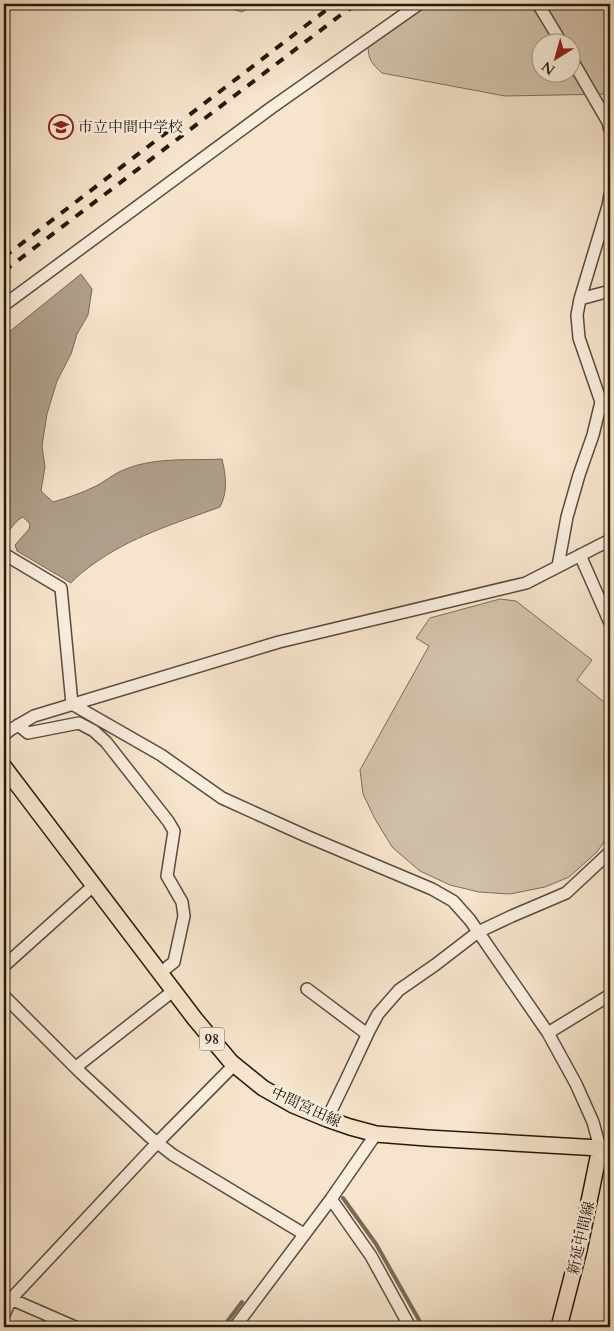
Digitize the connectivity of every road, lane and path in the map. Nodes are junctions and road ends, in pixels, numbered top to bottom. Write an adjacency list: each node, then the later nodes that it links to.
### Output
1 (419, 4): 11 (street)
2 (538, 4): 3 (street)
3 (555, 32)
4 (582, 77): 5 (street)
5 (610, 130)
6 (610, 194): 7 (street)
7 (606, 214): 8 (street); 10 (street)
8 (610, 231)
9 (610, 291): 10 (street)
10 (580, 299): 15 (street)
11 (4, 305)
12 (610, 540): 14 (street)
13 (4, 554): 17 (street)
14 (580, 555): 15 (street); 16 (street)
15 (558, 566): 17 (street)
16 (610, 623)
17 (72, 704): 18 (street); 23 (street)
18 (18, 725): 19 (street); 25 (street)
19 (4, 735)
20 (4, 767): 22 (main road, 中間宮田線 / 98)
21 (610, 852): 23 (street)
22 (93, 886): 24 (street); 25 (main road, 中間宮田線 / 98)
23 (478, 932): 30 (street); 31 (street)
24 (4, 966)
25 (160, 973): 27 (main road, 中間宮田線 / 98)
26 (307, 989): 31 (street)
27 (173, 991): 32 (main road, 中間宮田線 / 98); 33 (street)
28 (610, 995): 30 (street)
29 (4, 996): 33 (street)
30 (548, 1033): 37 (street)
31 (367, 1034): 34 (street)
32 (235, 1064): 34 (main road, 中間宮田線 / 98); 36 (street)
33 (76, 1067): 36 (street)
34 (327, 1119): 35 (main road, 中間宮田線 / 98)
35 (376, 1134): 37 (main road, 中間宮田線 / 98); 38 (street)
36 (157, 1143): 39 (street); 40 (street)
37 (605, 1147): 45 (main road, 新延中間線)
38 (331, 1199): 39 (street); 44 (street)
39 (304, 1234): 43 (street)
40 (8, 1298): 41 (street); 42 (street)
41 (4, 1315)
42 (75, 1327)
43 (235, 1327)
44 (410, 1327)
45 (559, 1327)

